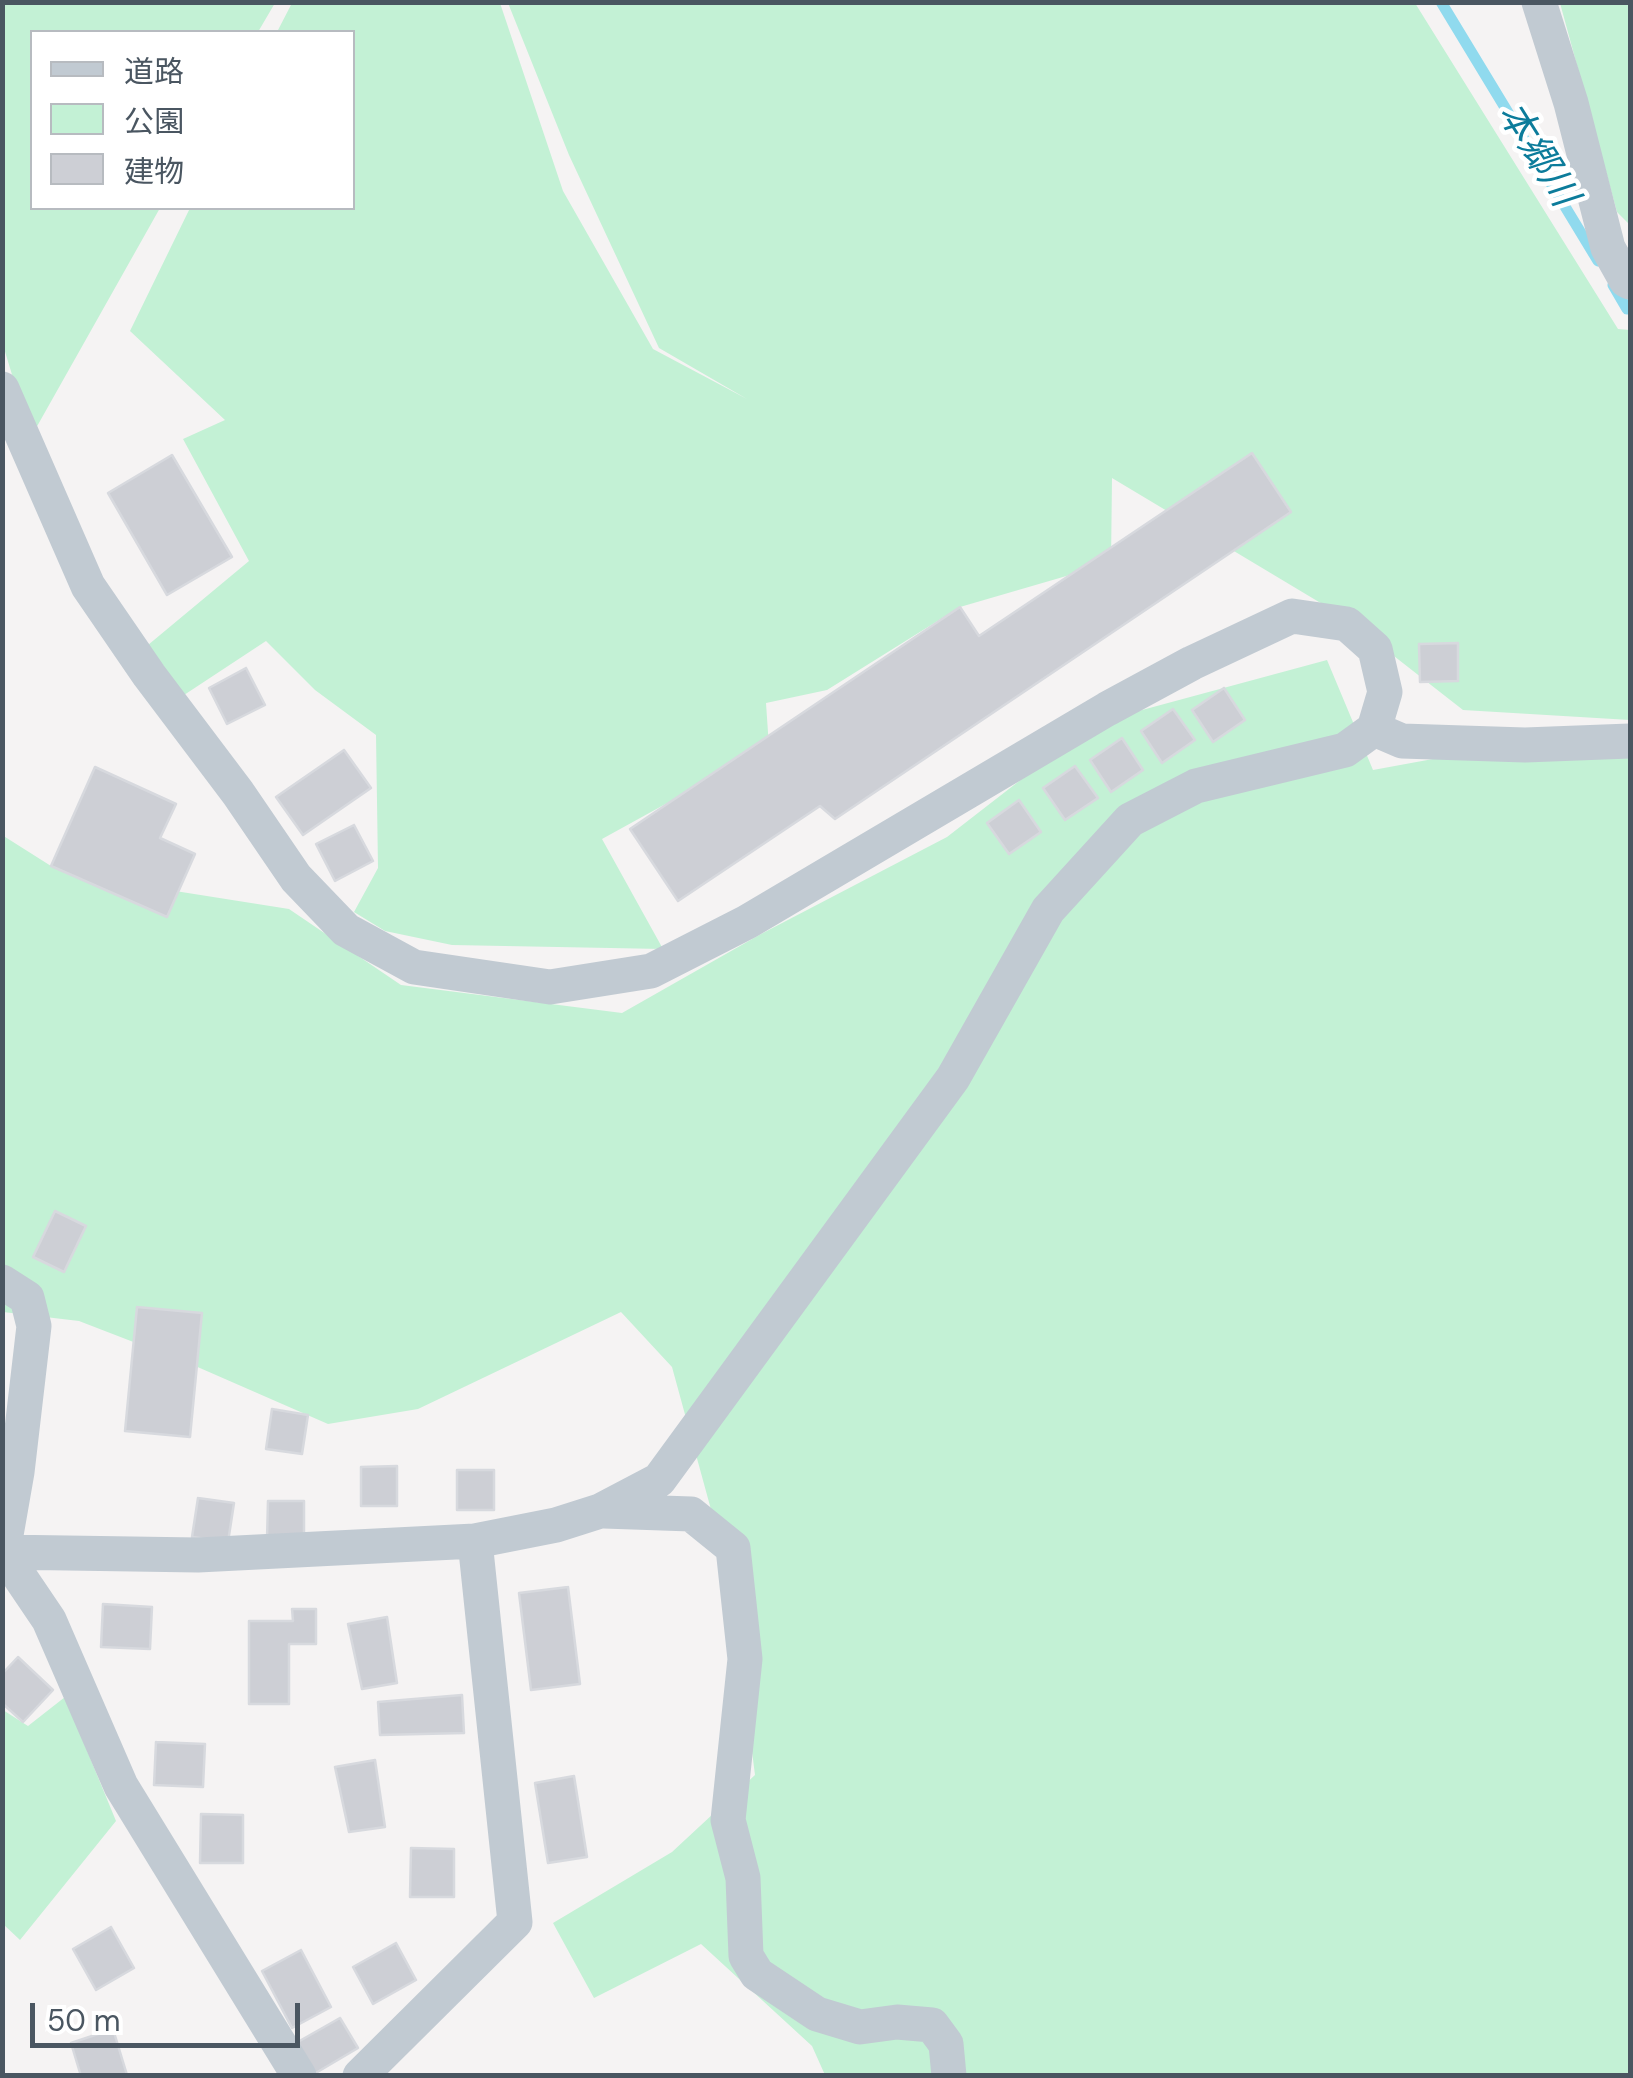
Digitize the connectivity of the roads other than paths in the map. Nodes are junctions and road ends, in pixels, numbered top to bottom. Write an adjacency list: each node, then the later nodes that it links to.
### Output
1 (1539, 2): 2 (street)
2 (1630, 282)
3 (2, 389): 4 (street)
4 (1374, 729): 5 (street); 7 (street)
5 (1630, 741)
6 (2, 1282): 9 (street)
7 (600, 1511): 8 (street); 12 (street)
8 (475, 1541): 9 (street); 11 (street)
9 (3, 1552): 10 (street)
10 (299, 2076)
11 (360, 2076)
12 (949, 2076)

